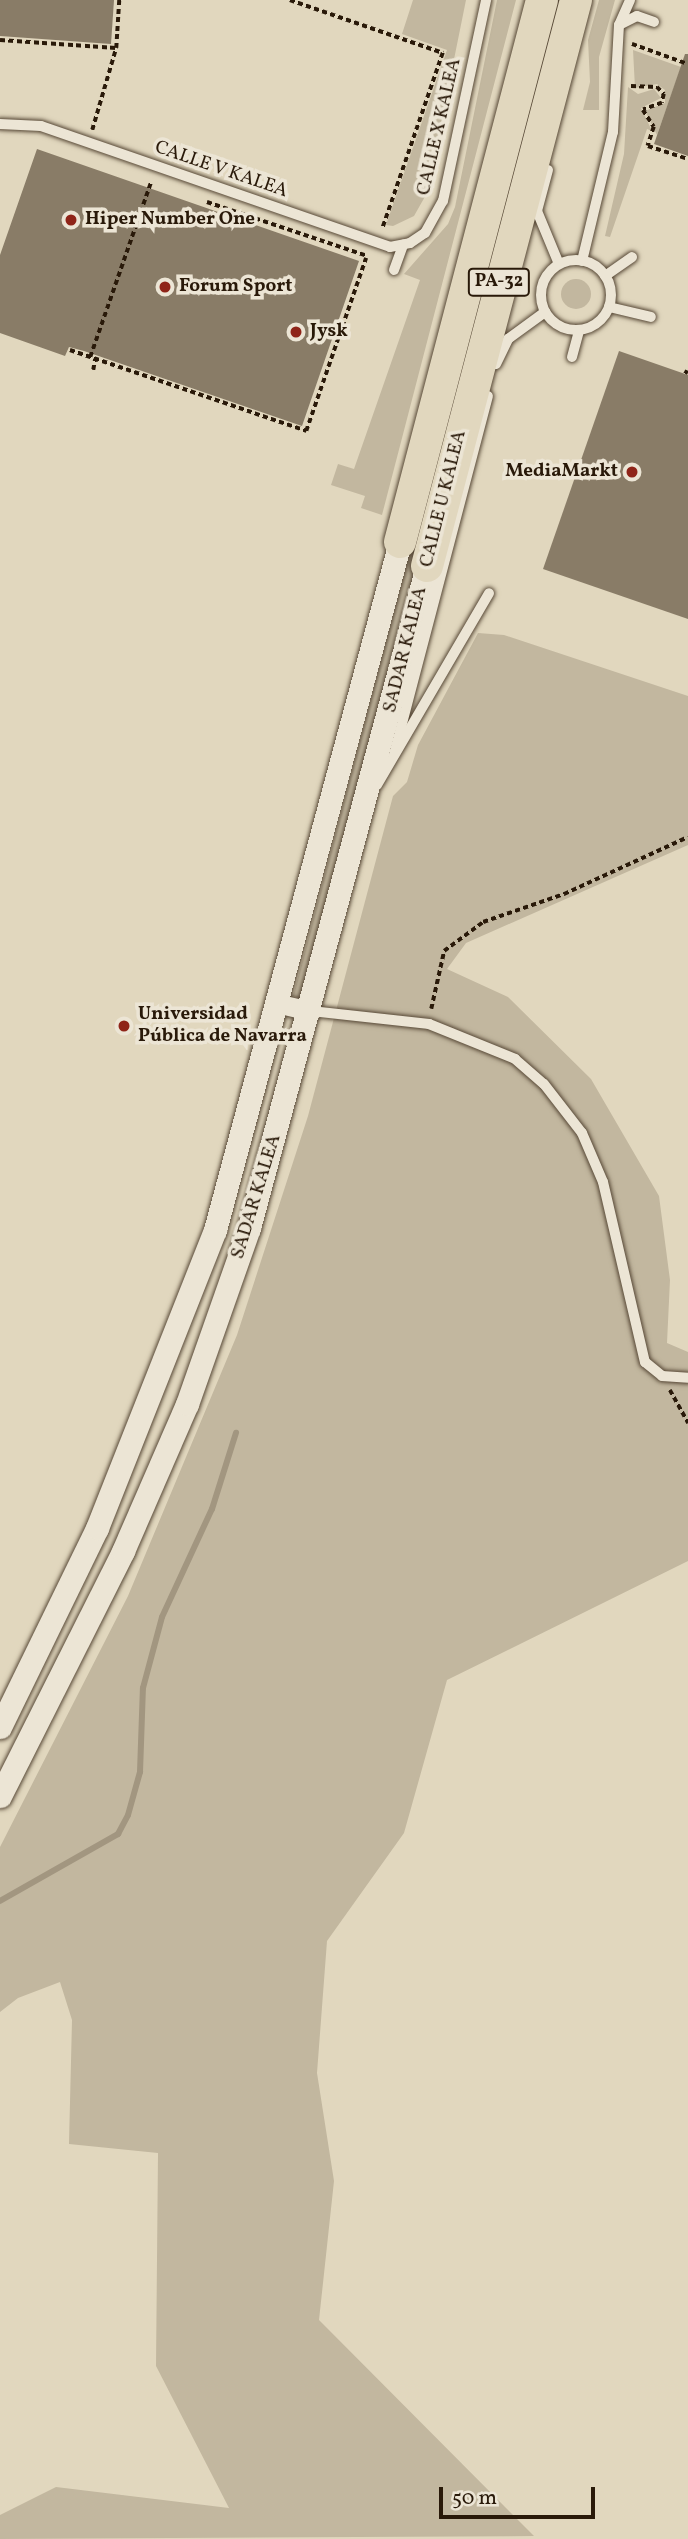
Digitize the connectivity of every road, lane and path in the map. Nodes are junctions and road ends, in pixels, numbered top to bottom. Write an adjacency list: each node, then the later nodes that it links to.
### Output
1 (119, 0): 10 (path)
2 (290, 0): 20 (path)
3 (486, 0): 21 (lane, CALLE X KALEA)
4 (542, 0): 38 (highway, PA-32)
5 (630, 0): 8 (lane)
6 (572, 9): 14 (lane); 39 (highway, PA-32 / PA-32)
7 (654, 22): 8 (lane)
8 (619, 25): 24 (lane)
9 (0, 40): 10 (path)
10 (116, 48): 16 (path)
11 (631, 54): 12 (path)
12 (688, 64)
13 (629, 73): 18 (path)
14 (572, 76)
15 (0, 124): 21 (lane, CALLE V KALEA)
16 (91, 132)
17 (551, 157): 25 (lane)
18 (688, 159)
19 (151, 182): 34 (path)
20 (393, 229)
21 (403, 244): 26 (lane)
22 (632, 257): 27 (lane)
23 (366, 258): 34 (path)
24 (582, 261): 25 (lane); 27 (lane)
25 (559, 264): 29 (lane)
26 (394, 270)
27 (604, 276): 28 (lane)
28 (609, 307): 30 (lane); 31 (lane)
29 (545, 312): 31 (lane); 36 (lane)
30 (651, 317)
31 (579, 330): 33 (lane)
32 (70, 351): 34 (path)
33 (572, 357)
34 (92, 358): 35 (path)
35 (93, 370)
36 (494, 371)
37 (491, 384): 41 (lane, CALLE U KALEA)
38 (400, 542): 44 (street, SADAR KALEA)
39 (427, 566): 42 (street, SADAR KALEA)
40 (489, 593): 41 (lane, CALLE U KALEA)
41 (394, 754): 42 (lane, CALLE U KALEA)
42 (368, 800): 45 (street, SADAR KALEA)
43 (688, 836): 46 (path)
44 (280, 1003): 45 (street); 50 (street, SADAR KALEA)
45 (311, 1011): 46 (lane); 51 (street, SADAR KALEA)
46 (429, 1024): 47 (lane)
47 (662, 1376): 48 (lane); 49 (path)
48 (688, 1378)
49 (688, 1423)
50 (0, 1727)
51 (0, 1796)

